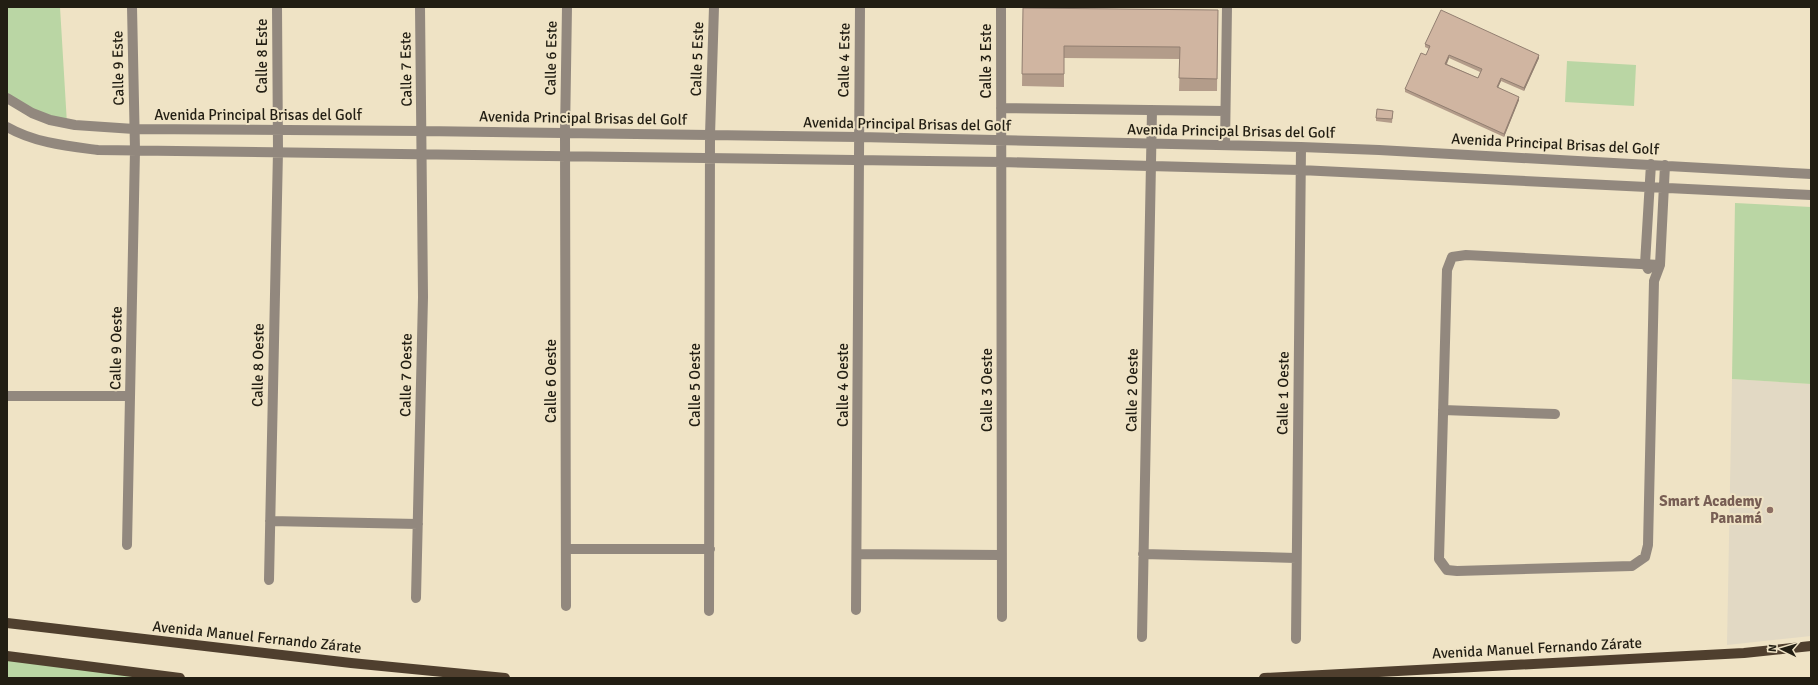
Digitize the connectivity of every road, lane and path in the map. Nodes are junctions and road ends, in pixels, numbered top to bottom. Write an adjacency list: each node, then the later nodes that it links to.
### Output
1 (132, 7): 14 (street, Calle 9 Este)
2 (277, 7): 15 (street, Calle 8 Este)
3 (420, 7): 16 (street, Calle 7 Este)
4 (567, 7): 17 (street, Calle 6 Este)
5 (714, 7): 18 (street, Calle 5 Este)
6 (860, 7): 19 (street, Calle 4 Este)
7 (1001, 7): 10 (street, Calle 3 Este)
8 (1227, 7): 12 (street)
9 (7, 98): 14 (street, Avenida Principal Brisas del Golf)
10 (1001, 108): 11 (street); 20 (street, Calle 3 Este)
11 (1152, 110): 12 (street); 21 (street, Calle 2 Oeste)
12 (1225, 111): 22 (street)
13 (7, 128): 24 (street)
14 (134, 129): 15 (street, Avenida Principal Brisas del Golf); 24 (street, Calle 9 Este)
15 (278, 129): 16 (street, Avenida Principal Brisas del Golf); 25 (street, Calle 8 Este)
16 (422, 131): 17 (street, Avenida Principal Brisas del Golf); 26 (street, Calle 7 Este)
17 (565, 133): 18 (street, Avenida Principal Brisas del Golf); 27 (street, Calle 6 Este)
18 (710, 135): 19 (street, Avenida Principal Brisas del Golf); 28 (street, Calle 5 Este)
19 (859, 137): 20 (street, Avenida Principal Brisas del Golf); 29 (street, Calle 4 Este)
20 (1000, 140): 21 (street, Avenida Principal Brisas del Golf); 30 (street, Calle 3 Este)
21 (1152, 144): 22 (street, Avenida Principal Brisas del Golf); 33 (street, Calle 2 Oeste)
22 (1225, 145): 23 (street, Avenida Principal Brisas del Golf)
23 (1301, 147): 31 (street, Avenida Principal Brisas del Golf); 34 (street, Calle 1 Oeste)
24 (135, 150): 25 (street); 43 (street, Calle 9 Oeste)
25 (278, 151): 26 (street); 46 (street, Calle 8 Oeste)
26 (422, 153): 27 (street); 47 (street, Calle 7 Oeste)
27 (566, 155): 28 (street); 49 (street, Calle 6 Oeste)
28 (710, 158): 29 (street); 50 (street, Calle 5 Oeste)
29 (859, 160): 30 (street); 51 (street, Calle 4 Oeste)
30 (1002, 162): 33 (street); 53 (street, Calle 3 Oeste)
31 (1652, 164): 32 (street, Avenida Principal Brisas del Golf); 36 (street)
32 (1665, 165): 35 (street, Avenida Principal Brisas del Golf); 37 (street)
33 (1152, 166): 34 (street); 52 (street, Calle 2 Oeste)
34 (1300, 170): 36 (street); 54 (street, Calle 1 Oeste)
35 (1811, 174)
36 (1650, 186): 37 (street); 39 (street)
37 (1664, 187): 38 (street); 40 (street)
38 (1811, 195)
39 (1645, 264): 40 (street); 41 (street); 44 (street)
40 (1660, 265): 41 (street)
41 (1654, 281): 44 (street)
42 (7, 396): 43 (street)
43 (130, 396): 48 (street, Calle 9 Oeste)
44 (1443, 410): 45 (street)
45 (1555, 414)
46 (270, 521): 47 (street); 55 (street, Calle 8 Oeste)
47 (418, 524): 56 (street, Calle 7 Oeste)
48 (127, 545)
49 (567, 549): 50 (street); 57 (street, Calle 6 Oeste)
50 (710, 549): 59 (street, Calle 5 Oeste)
51 (857, 554): 53 (street); 58 (street, Calle 4 Oeste)
52 (1143, 554): 54 (street); 62 (street, Calle 2 Oeste)
53 (1001, 555): 60 (street, Calle 3 Oeste)
54 (1296, 558): 63 (street, Calle 1 Oeste)
55 (269, 580)
56 (416, 598)
57 (566, 606)
58 (856, 610)
59 (709, 611)
60 (1002, 617)
61 (7, 623): 67 (main road, Avenida Manuel Fernando Zárate)
62 (1142, 637)
63 (1296, 639)
64 (1811, 646): 68 (main road, Avenida Manuel Fernando Zárate)
65 (7, 656): 66 (main road)
66 (180, 678)
67 (505, 678)
68 (1264, 678)

